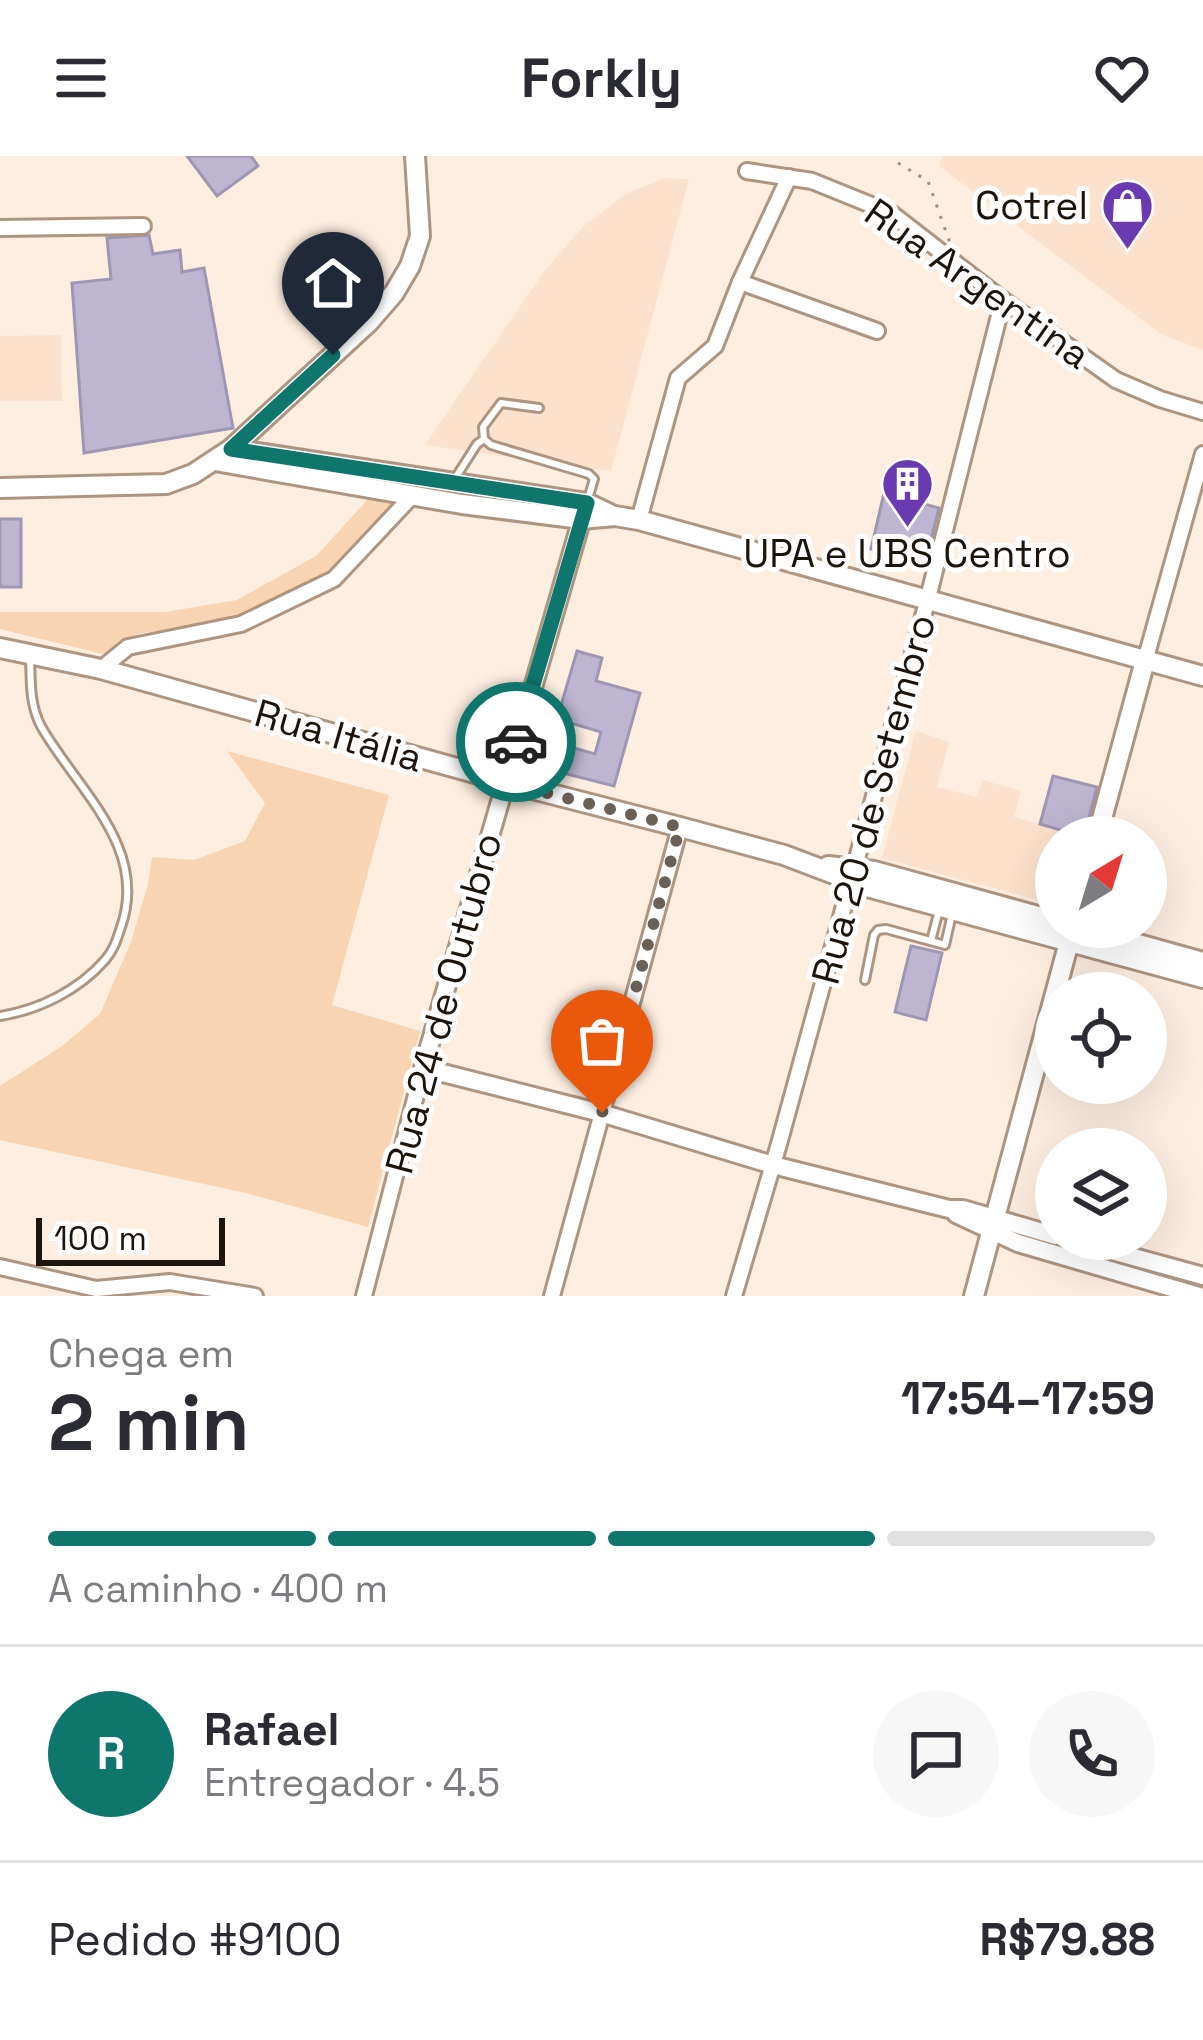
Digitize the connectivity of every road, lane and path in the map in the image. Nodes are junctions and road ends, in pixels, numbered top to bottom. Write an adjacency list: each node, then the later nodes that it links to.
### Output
1 (415, 156): 15 (main road)
2 (898, 163): 7 (path)
3 (747, 171): 4 (street, Rua Argentina)
4 (789, 177): 7 (street, Rua Argentina); 8 (street)
5 (143, 226): 6 (street)
6 (0, 228)
7 (956, 261): 9 (street, Rua Argentina)
8 (740, 282): 10 (street); 20 (street)
9 (1003, 300): 12 (street, Rua Argentina); 21 (street, Rua 20 de Setembro)
10 (877, 331)
11 (539, 408): 13 (lane)
12 (1203, 412)
13 (484, 439): 17 (lane); 19 (lane)
14 (1203, 454): 24 (street)
15 (223, 455): 16 (main road); 17 (main road); 18 (main road)
16 (0, 488)
17 (459, 494): 18 (main road); 19 (main road)
18 (412, 496): 25 (street)
19 (584, 511): 20 (main road); 27 (street, Rua 24 de Outubro)
20 (639, 520): 21 (main road)
21 (927, 602): 24 (main road); 30 (street, Rua 20 de Setembro)
22 (0, 648): 23 (main road, Rua Itália)
23 (30, 655): 25 (main road, Rua Itália); 41 (lane)
24 (1145, 661): 26 (main road); 28 (main road)
25 (101, 669): 27 (main road, Rua Itália)
26 (1203, 676)
27 (504, 782): 29 (main road, Rua Itália); 42 (street, Rua 24 de Outubro)
28 (1103, 816)
29 (680, 827): 30 (main road, Rua Itália); 43 (street)
30 (852, 874): 31 (main road, Rua Itália); 32 (main road, Rua Itália); 44 (street, Rua 20 de Setembro)
31 (946, 908): 33 (main road, Rua Itália); 34 (lane); 34 (lane)
32 (1035, 916)
33 (1035, 925)
34 (932, 941): 40 (lane)
35 (1069, 948): 45 (main road)
36 (1118, 948): 39 (main road, Rua Itália)
37 (1142, 948): 38 (main road, Rua Itália)
38 (1203, 962)
39 (1203, 978)
40 (865, 980)
41 (0, 1016)
42 (423, 1068): 43 (street); 52 (street, Rua 24 de Outubro)
43 (602, 1113): 44 (street); 53 (street)
44 (773, 1165): 45 (street); 54 (street, Rua 20 de Setembro)
45 (993, 1226): 46 (street); 48 (street); 55 (main road)
46 (1035, 1233)
47 (1113, 1260): 48 (street)
48 (1124, 1265): 50 (street); 56 (street)
49 (0, 1267): 51 (street)
50 (1203, 1276)
51 (255, 1296)
52 (364, 1296)
53 (552, 1296)
54 (734, 1296)
55 (974, 1296)
56 (1199, 1296)

